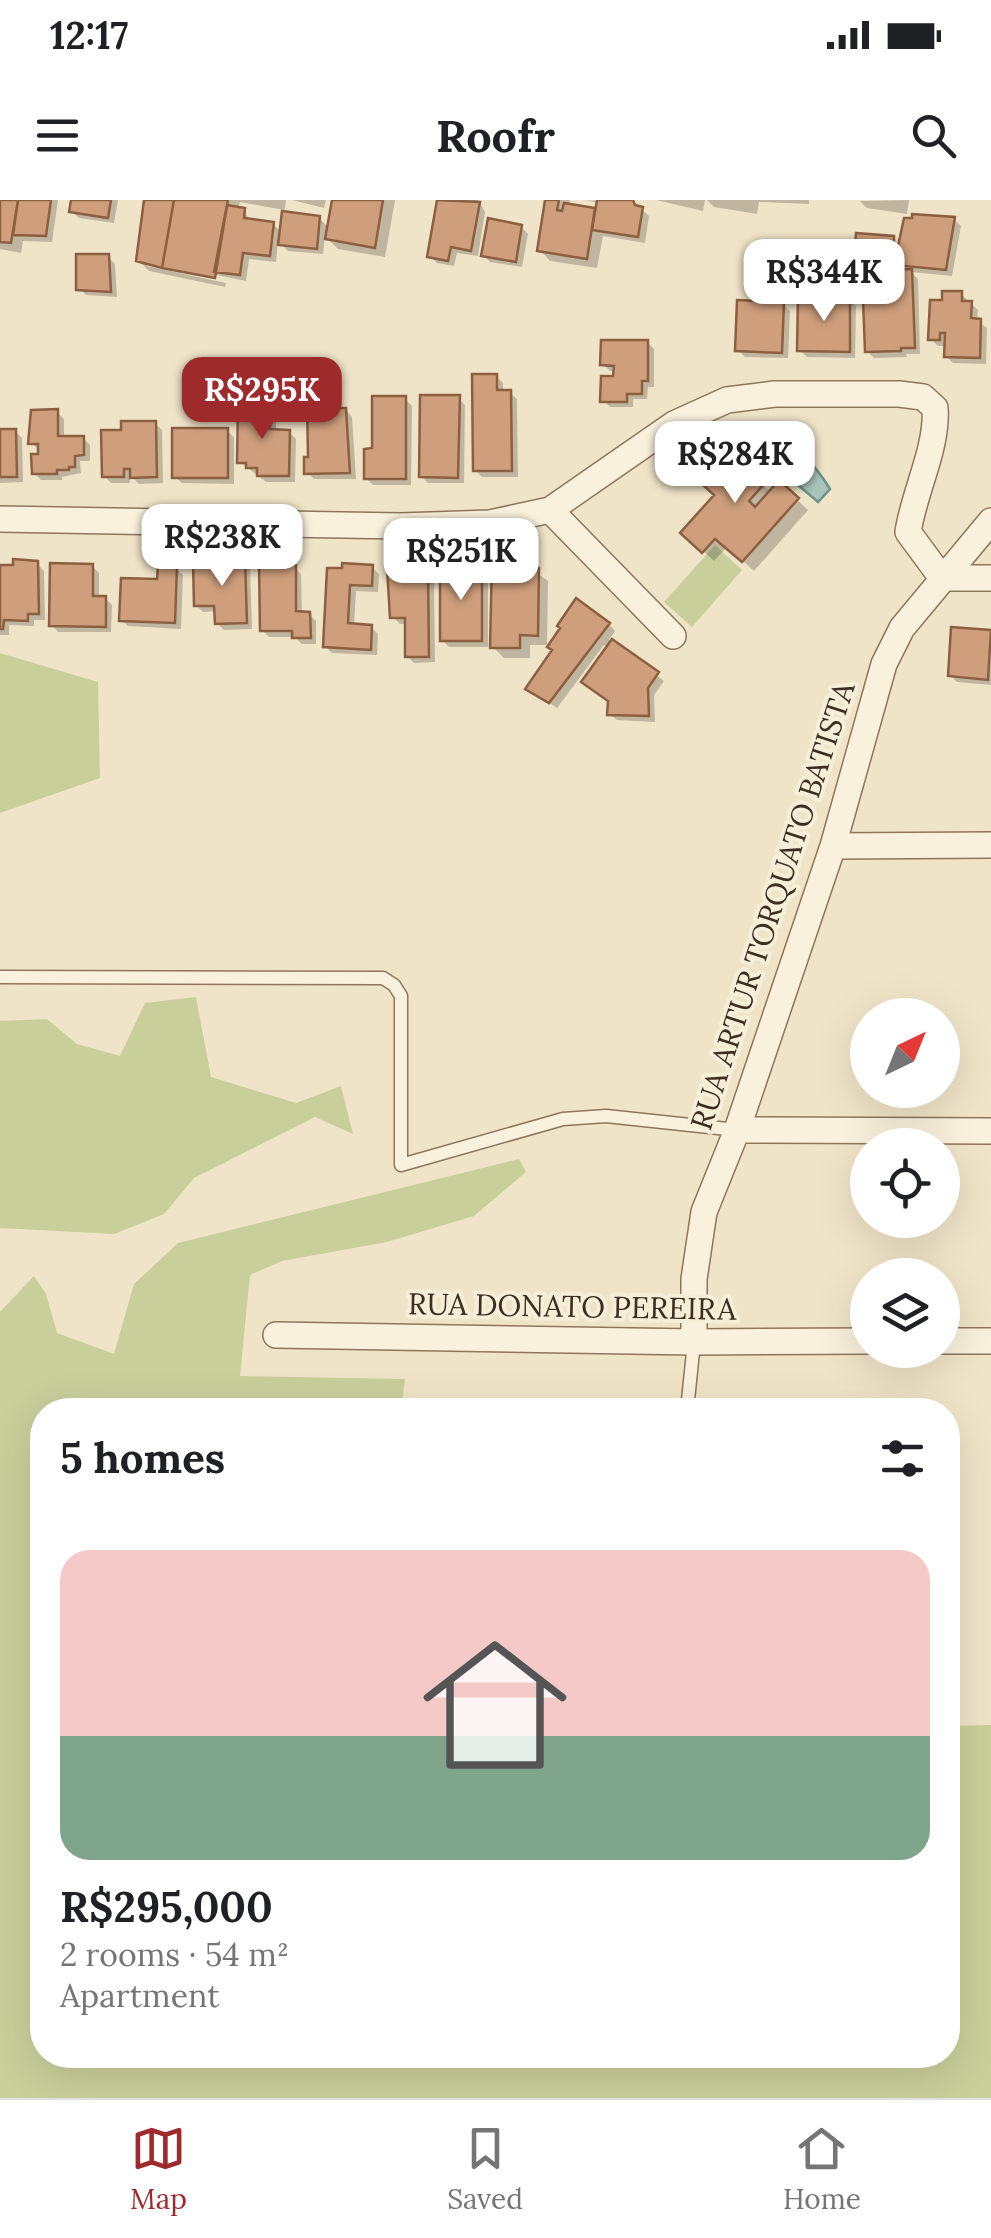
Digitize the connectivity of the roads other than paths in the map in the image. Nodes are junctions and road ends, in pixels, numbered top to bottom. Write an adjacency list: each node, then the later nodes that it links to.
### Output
1 (550, 510): 2 (street); 4 (street); 6 (street)
2 (0, 519)
3 (991, 522): 4 (street, RUA ARTUR TORQUATO BATISTA)
4 (942, 578): 5 (street); 7 (street, RUA ARTUR TORQUATO BATISTA)
5 (991, 578)
6 (673, 636)
7 (833, 846): 8 (street); 10 (street, RUA ARTUR TORQUATO BATISTA)
8 (991, 846)
9 (0, 977): 10 (lane)
10 (736, 1130): 11 (street); 16 (street, RUA ARTUR TORQUATO BATISTA)
11 (991, 1131)
12 (276, 1334): 16 (street, RUA DONATO PEREIRA)
13 (850, 1341): 16 (street, RUA DONATO PEREIRA)
14 (960, 1341): 15 (street)
15 (991, 1341)
16 (694, 1342): 17 (lane)
17 (688, 1398)

